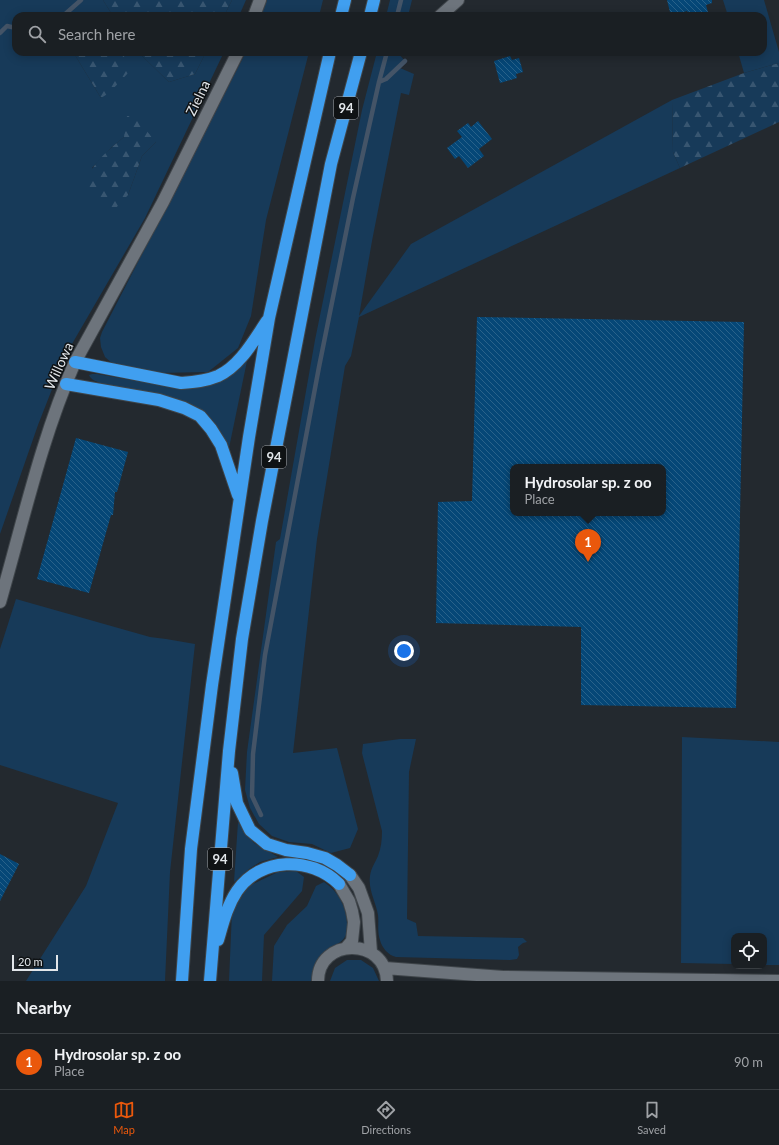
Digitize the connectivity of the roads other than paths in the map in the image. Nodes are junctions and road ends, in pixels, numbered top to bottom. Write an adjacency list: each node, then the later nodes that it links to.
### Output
1 (260, 0): 5 (street)
2 (345, 0): 6 (highway)
3 (374, 0): 7 (highway)
4 (458, 0): 8 (street)
5 (256, 12)
6 (342, 12)
7 (371, 12)
8 (444, 12)
9 (236, 56): 12 (street, Zielna)
10 (329, 56): 13 (highway, 94)
11 (360, 56): 18 (highway, 94)
12 (185, 158): 14 (street, Willowa)
13 (269, 318): 14 (highway); 16 (highway, 94)
14 (75, 362): 15 (street, Willowa)
15 (66, 384): 16 (highway); 17 (street, Willowa)
16 (239, 498): 26 (highway, 94)
17 (0, 602)
18 (229, 751): 19 (highway); 23 (highway, 94)
19 (350, 875): 22 (street)
20 (339, 884): 21 (street); 23 (highway)
21 (346, 948): 22 (street); 28 (street)
22 (371, 952): 24 (street)
23 (211, 968): 27 (highway, 94)
24 (385, 968): 25 (street); 29 (street)
25 (503, 977): 30 (street); 31 (street)
26 (182, 981)
27 (210, 981)
28 (318, 981)
29 (387, 981)
30 (462, 981)
31 (779, 981)

